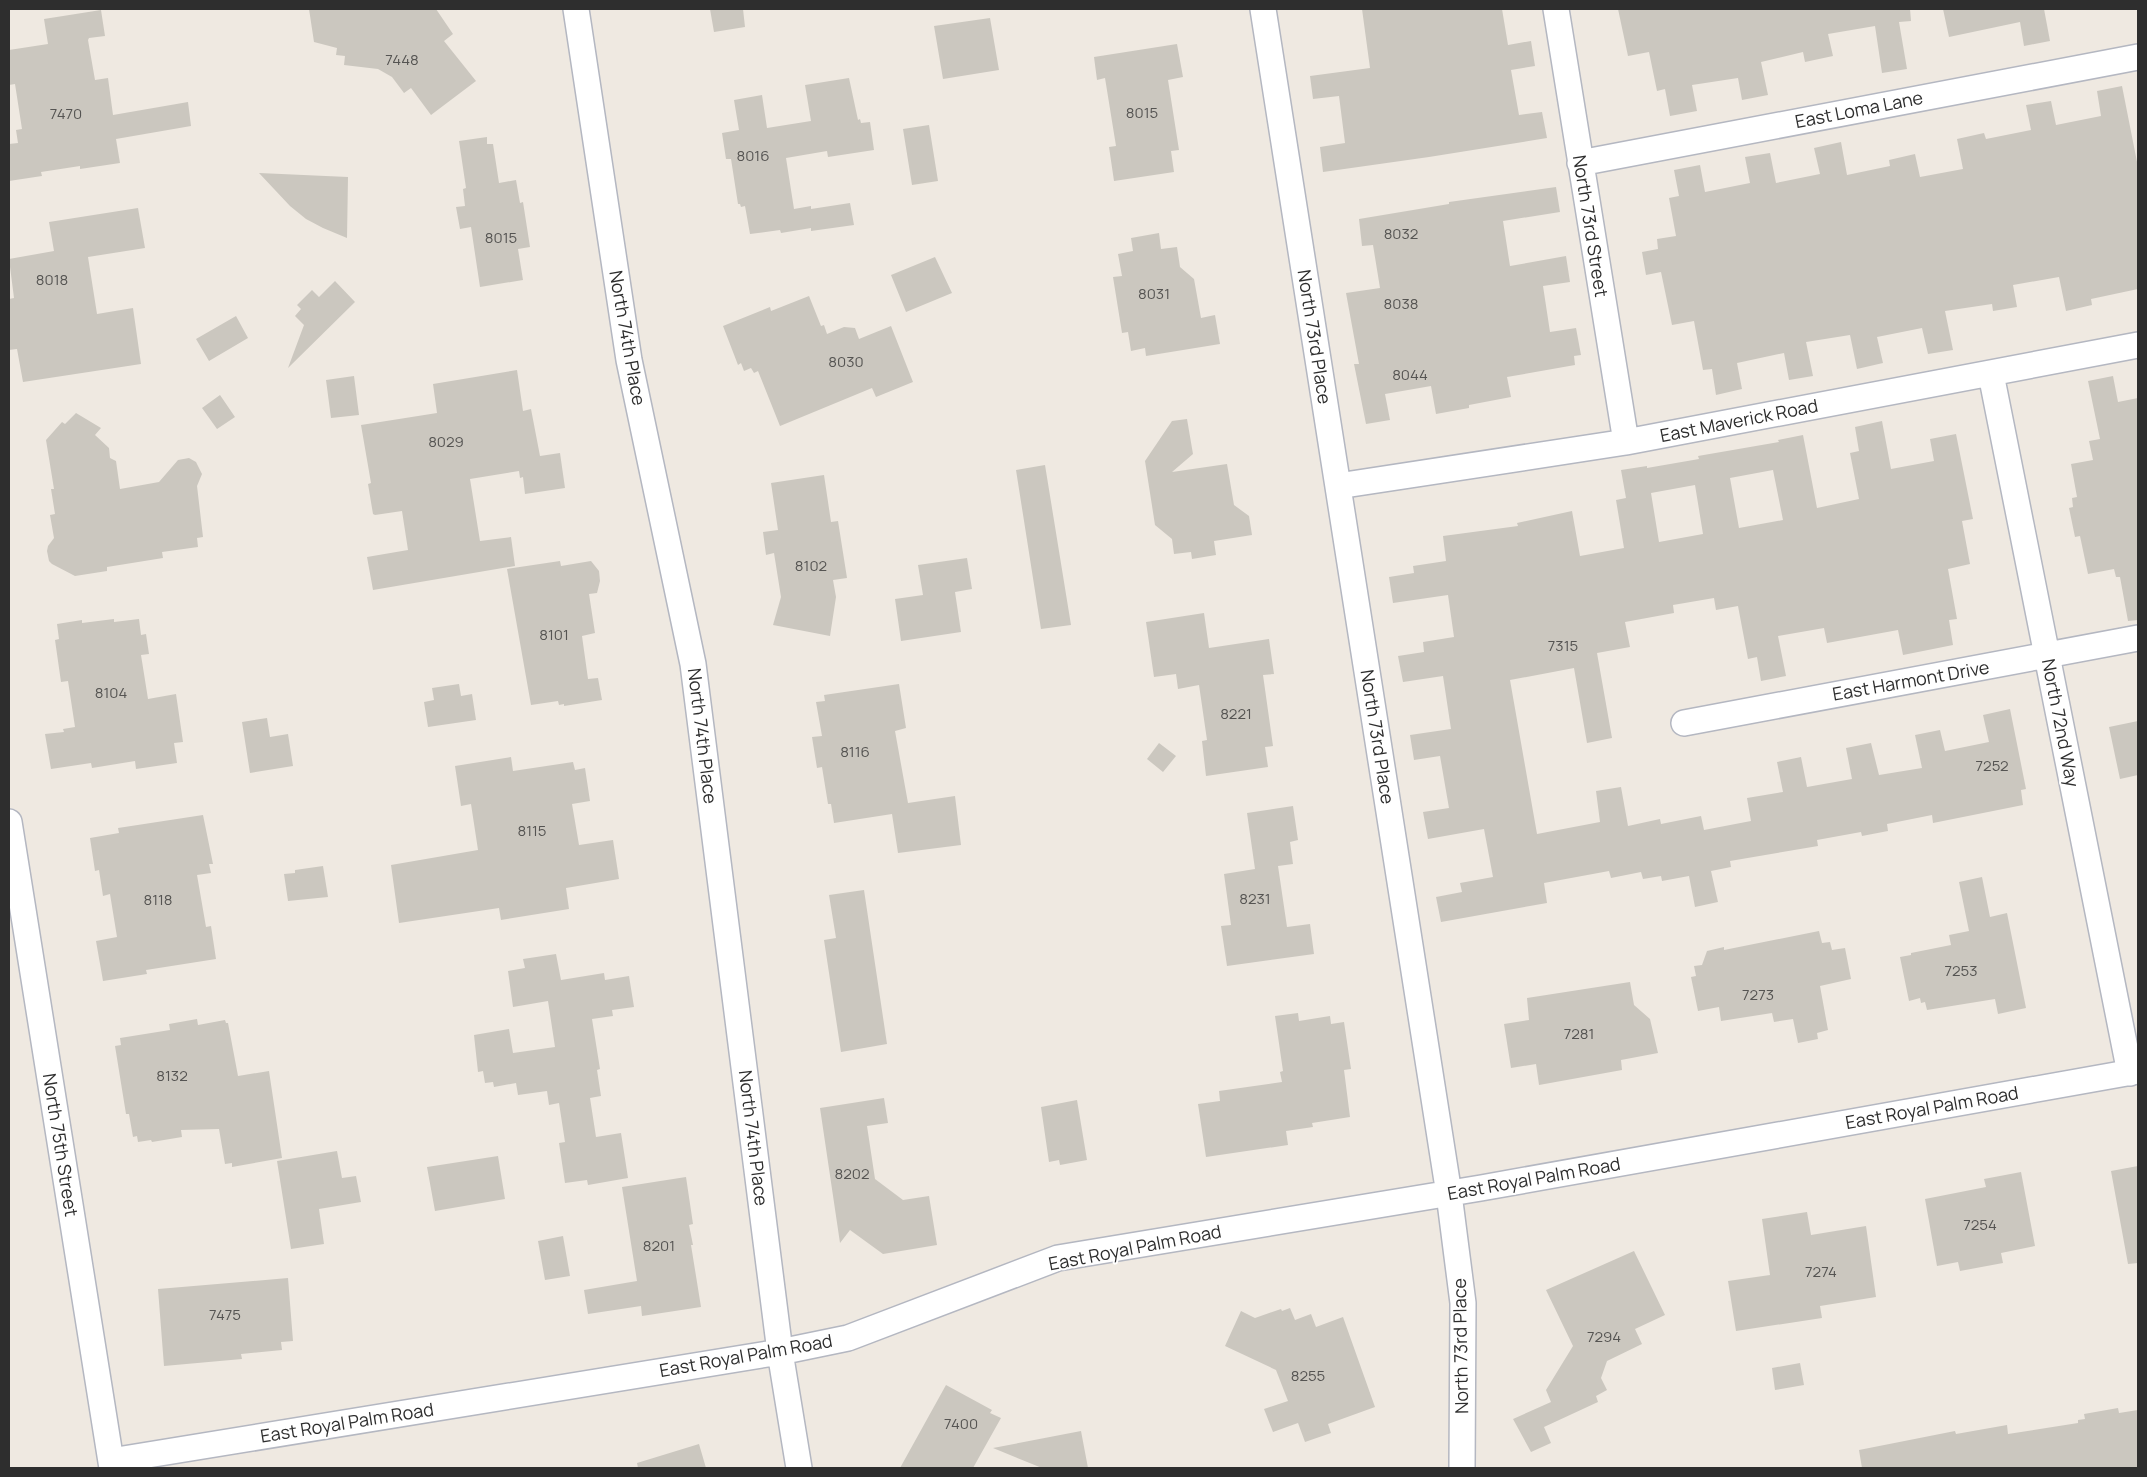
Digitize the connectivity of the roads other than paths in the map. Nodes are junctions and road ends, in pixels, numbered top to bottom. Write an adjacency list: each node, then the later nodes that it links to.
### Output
1 (576, 9): 16 (street, North 74th Place)
2 (1263, 9): 9 (street, North 73rd Place)
3 (1556, 9): 5 (street, North 73rd Street)
4 (2138, 57): 5 (street, East Loma Lane)
5 (1580, 164): 8 (street, North 73rd Street)
6 (2138, 344): 7 (street, East Maverick Road)
7 (1991, 374): 8 (street, East Maverick Road); 11 (street, North 72nd Way)
8 (1626, 442): 9 (street, East Maverick Road)
9 (1338, 486): 15 (street, North 73rd Place)
10 (2138, 638): 11 (street, East Harmont Drive)
11 (2046, 656): 12 (street, East Harmont Drive); 14 (street, North 72nd Way)
12 (1684, 723)
13 (9, 822): 17 (street, North 75th Street)
14 (2134, 1072): 15 (street, East Royal Palm Road)
15 (1450, 1194): 16 (street, East Royal Palm Road); 19 (street, North 73rd Place)
16 (780, 1352): 17 (street, East Royal Palm Road); 18 (street, North 74th Place)
17 (112, 1465)
18 (799, 1468)
19 (1462, 1468)

